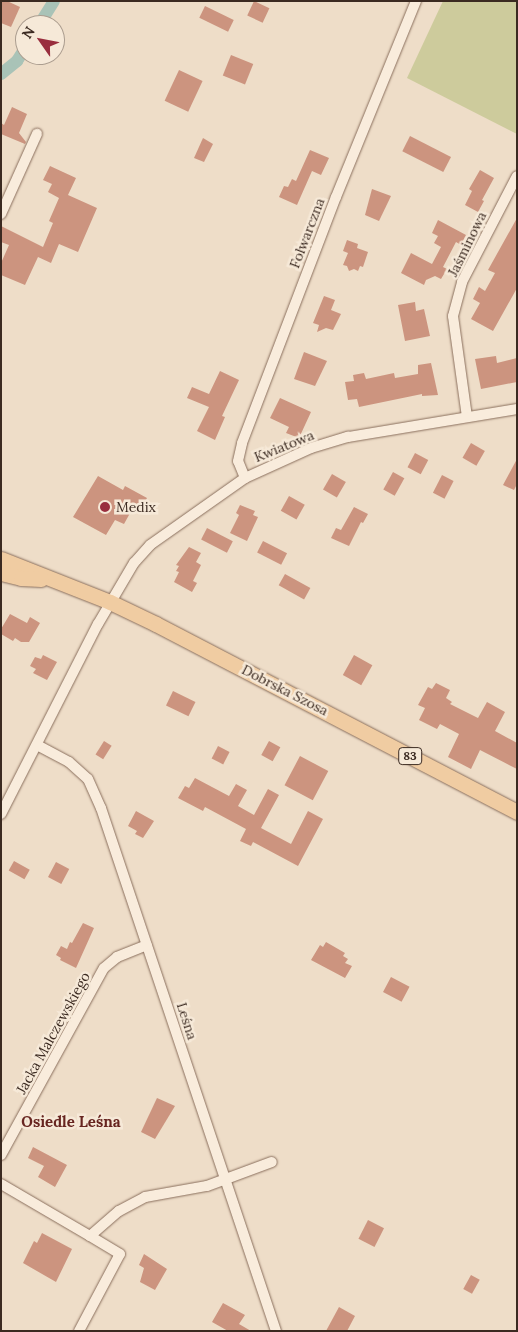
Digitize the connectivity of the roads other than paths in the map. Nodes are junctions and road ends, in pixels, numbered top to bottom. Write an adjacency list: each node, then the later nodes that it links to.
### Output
1 (416, 1): 7 (street, Folwarczna)
2 (36, 134): 4 (street)
3 (517, 176): 6 (street, Jaśminowa)
4 (1, 214)
5 (517, 409): 6 (street, Kwiatowa)
6 (467, 417): 7 (street, Kwiatowa)
7 (245, 478): 11 (street, Kwiatowa)
8 (1, 559): 10 (main road, Dobrska Szosa / 83)
9 (1, 573): 10 (main road, Dobrska Szosa / 83)
10 (48, 579): 11 (main road, Dobrska Szosa / 83)
11 (110, 602): 12 (street, Kwiatowa); 13 (main road, Dobrska Szosa / 83)
12 (37, 746): 14 (street, Kwiatowa); 15 (street, Leśna)
13 (517, 812)
14 (1, 814)
15 (147, 944): 16 (street, Jacka Malczewskiego); 18 (street, Leśna)
16 (1, 1155)
17 (272, 1162): 18 (street)
18 (227, 1180): 20 (street); 22 (street, Leśna)
19 (1, 1184): 20 (street)
20 (90, 1236): 21 (street)
21 (79, 1331)
22 (276, 1331)

